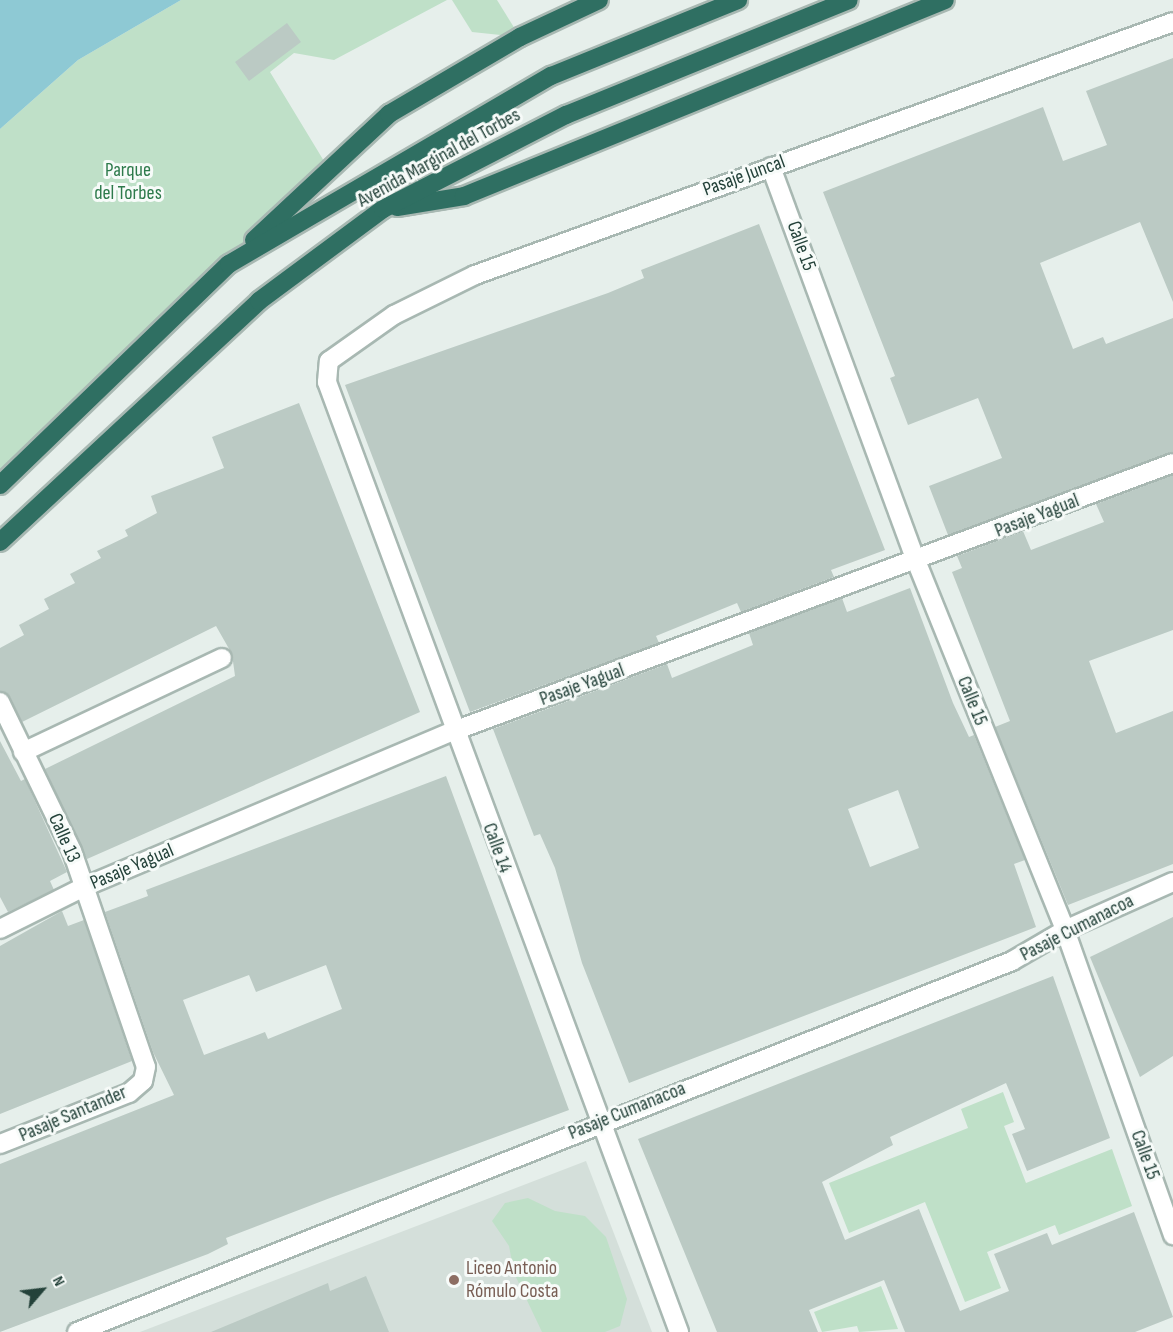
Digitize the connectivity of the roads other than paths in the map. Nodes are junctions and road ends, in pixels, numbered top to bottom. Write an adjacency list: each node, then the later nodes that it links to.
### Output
1 (599, 0): 8 (highway)
2 (738, 0): 8 (highway, Avenida Marginal del Torbes)
3 (849, 0): 7 (highway, Avenida Marginal del Torbes)
4 (945, 0): 7 (highway)
5 (1173, 22): 6 (street, Pasaje Juncal)
6 (771, 167): 9 (street, Pasaje Juncal); 13 (street, Calle 15)
7 (383, 209): 12 (highway, Avenida Marginal del Torbes)
8 (229, 264): 11 (highway, Avenida Marginal del Torbes)
9 (329, 361): 16 (street, Calle 14)
10 (1173, 463): 13 (street, Pasaje Yagual)
11 (0, 485)
12 (0, 542)
13 (917, 563): 16 (street, Pasaje Yagual); 21 (street, Calle 15)
14 (222, 658): 17 (street)
15 (0, 702): 17 (street, Calle 13)
16 (454, 731): 19 (street, Pasaje Yagual); 23 (street, Calle 14)
17 (23, 752): 19 (street, Calle 13)
18 (1173, 882): 21 (street, Pasaje Cumanacoa)
19 (84, 887): 20 (street, Pasaje Yagual); 22 (street, Calle 13)
20 (0, 929)
21 (1065, 930): 23 (street, Pasaje Cumanacoa); 25 (street, Calle 15)
22 (143, 1081): 24 (street, Pasaje Santander)
23 (599, 1122): 26 (street, Pasaje Cumanacoa); 27 (street, Calle 14)
24 (0, 1144)
25 (1173, 1235)
26 (77, 1332)
27 (679, 1332)

